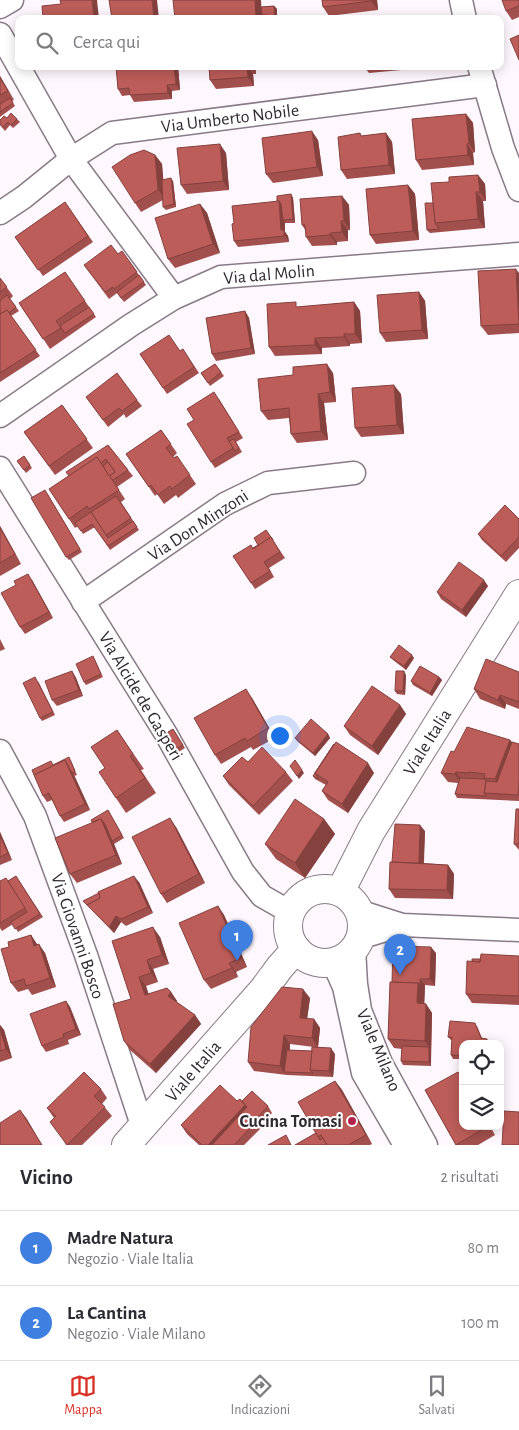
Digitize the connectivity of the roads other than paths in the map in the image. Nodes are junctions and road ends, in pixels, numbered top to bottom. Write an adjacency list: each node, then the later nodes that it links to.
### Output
1 (12, 0): 3 (street)
2 (461, 0): 4 (street)
3 (0, 7)
4 (464, 15)
5 (0, 34): 6 (street)
6 (15, 60)
7 (20, 70): 9 (street)
8 (482, 75): 9 (street, Via Umberto Nobile); 10 (street)
9 (71, 159): 11 (street, Via Umberto Nobile); 13 (street)
10 (519, 190)
11 (0, 213)
12 (519, 254): 13 (street, Via dal Molin)
13 (174, 298): 14 (street, Via dal Molin)
14 (0, 416)
15 (0, 468): 18 (street, Via Alcide de Gasperi)
16 (354, 473): 18 (street, Via Don Minzoni)
17 (519, 594): 19 (main road, Viale Italia)
18 (83, 602): 22 (street, Via Alcide de Gasperi)
19 (510, 625): 21 (main road, Viale Italia)
20 (0, 751): 27 (street, Via Giovanni Bosco)
21 (349, 902): 22 (main road); 23 (street); 25 (main road)
22 (290, 912): 26 (main road)
23 (402, 925): 24 (street); 25 (street)
24 (519, 930)
25 (349, 949): 26 (main road); 28 (street, Viale Milano)
26 (296, 950): 27 (main road, Viale Italia)
27 (134, 1136)
28 (408, 1140)

